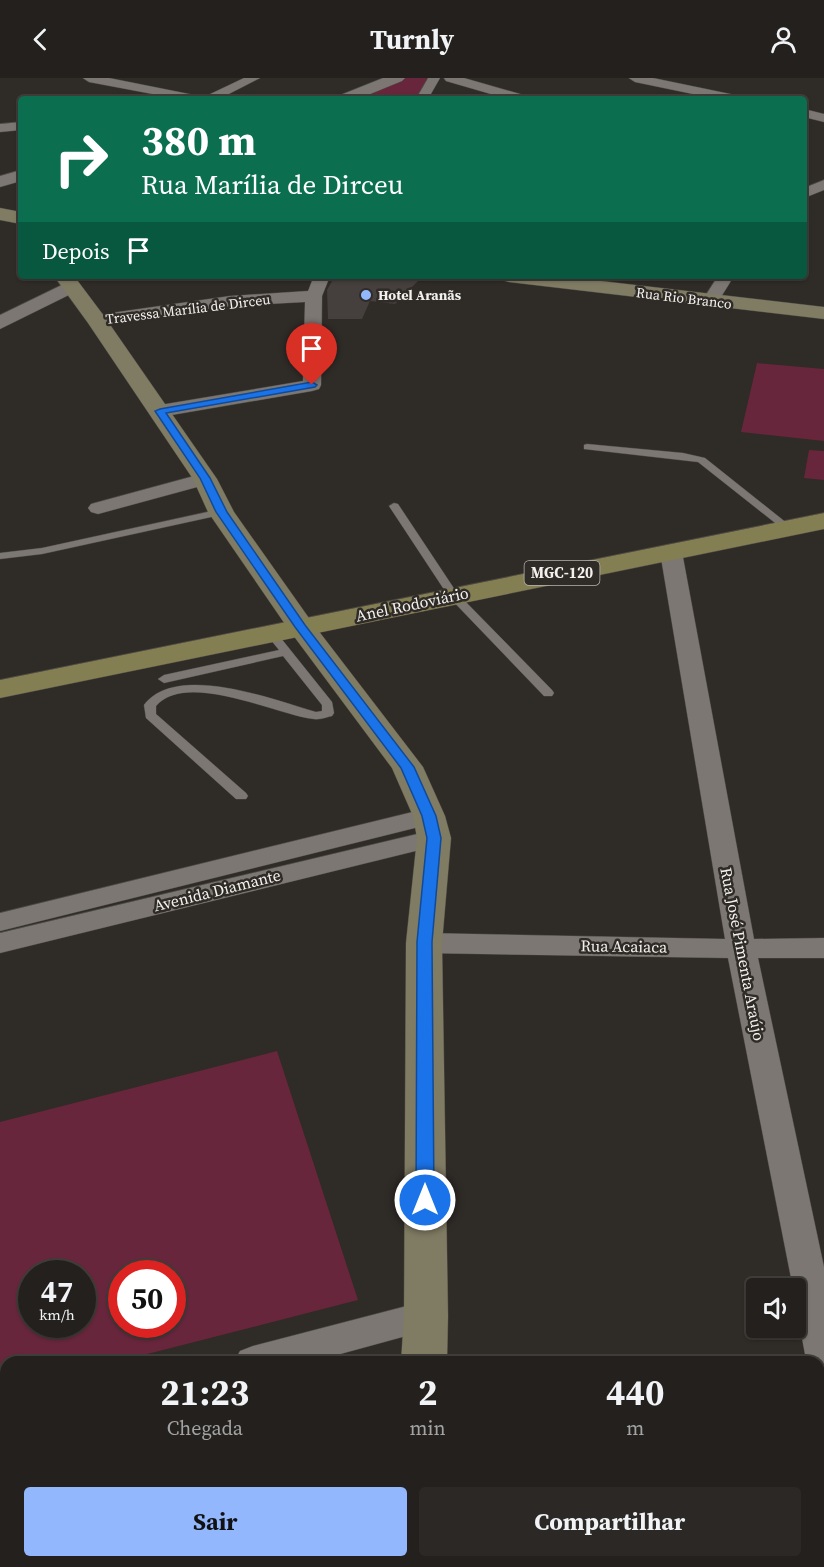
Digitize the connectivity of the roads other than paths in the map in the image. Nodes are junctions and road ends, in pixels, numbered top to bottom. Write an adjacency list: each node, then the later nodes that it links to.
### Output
1 (89, 78): 8 (street)
2 (254, 78): 9 (street)
3 (397, 78): 10 (street)
4 (434, 78): 11 (street)
5 (450, 78): 12 (street)
6 (634, 78): 7 (street)
7 (694, 91): 13 (street); 14 (street)
8 (183, 96)
9 (215, 96)
10 (352, 96)
11 (424, 96)
12 (512, 96)
13 (682, 96)
14 (720, 96)
15 (807, 114): 16 (street)
16 (824, 118)
17 (18, 126): 18 (street)
18 (0, 128)
19 (18, 177): 20 (street)
20 (0, 182)
21 (0, 214): 22 (main road)
22 (18, 217)
23 (321, 279): 27 (street)
24 (532, 279): 28 (main road, Rua Rio Branco)
25 (724, 279): 28 (street)
26 (67, 281): 30 (main road); 31 (street)
27 (314, 296): 30 (street, Travessa Marília de Dirceu); 32 (street)
28 (710, 302): 29 (main road, Rua Rio Branco)
29 (824, 313)
30 (97, 320): 32 (main road)
31 (0, 323)
32 (160, 411): 34 (main road)
33 (587, 447): 39 (lane)
34 (205, 478): 36 (street); 37 (main road)
35 (394, 506): 42 (lane)
36 (98, 508)
37 (221, 512): 41 (lane); 43 (main road)
38 (824, 520): 39 (main road, Anel Rodoviário / MGC-120)
39 (788, 528): 40 (main road, Anel Rodoviário / MGC-120)
40 (671, 552): 42 (main road, Anel Rodoviário / MGC-120); 53 (street, Rua José Pimenta Araújo)
41 (0, 556)
42 (453, 595): 43 (main road, Anel Rodoviário / MGC-120); 46 (lane)
43 (286, 638): 44 (lane); 45 (main road, Anel Rodoviário / MGC-120); 47 (lane); 48 (main road)
44 (164, 679)
45 (0, 689)
46 (548, 693)
47 (241, 796)
48 (431, 827): 49 (street, Avenida Diamante); 50 (main road); 51 (street, Avenida Diamante)
49 (0, 922)
50 (424, 942): 53 (street, Rua Acaiaca); 54 (main road)
51 (0, 943)
52 (824, 948): 53 (street, Rua Acaiaca)
53 (741, 949): 55 (street, Rua José Pimenta Araújo)
54 (426, 1316): 56 (street); 57 (main road)
55 (824, 1354)
56 (276, 1356)
57 (424, 1356)

